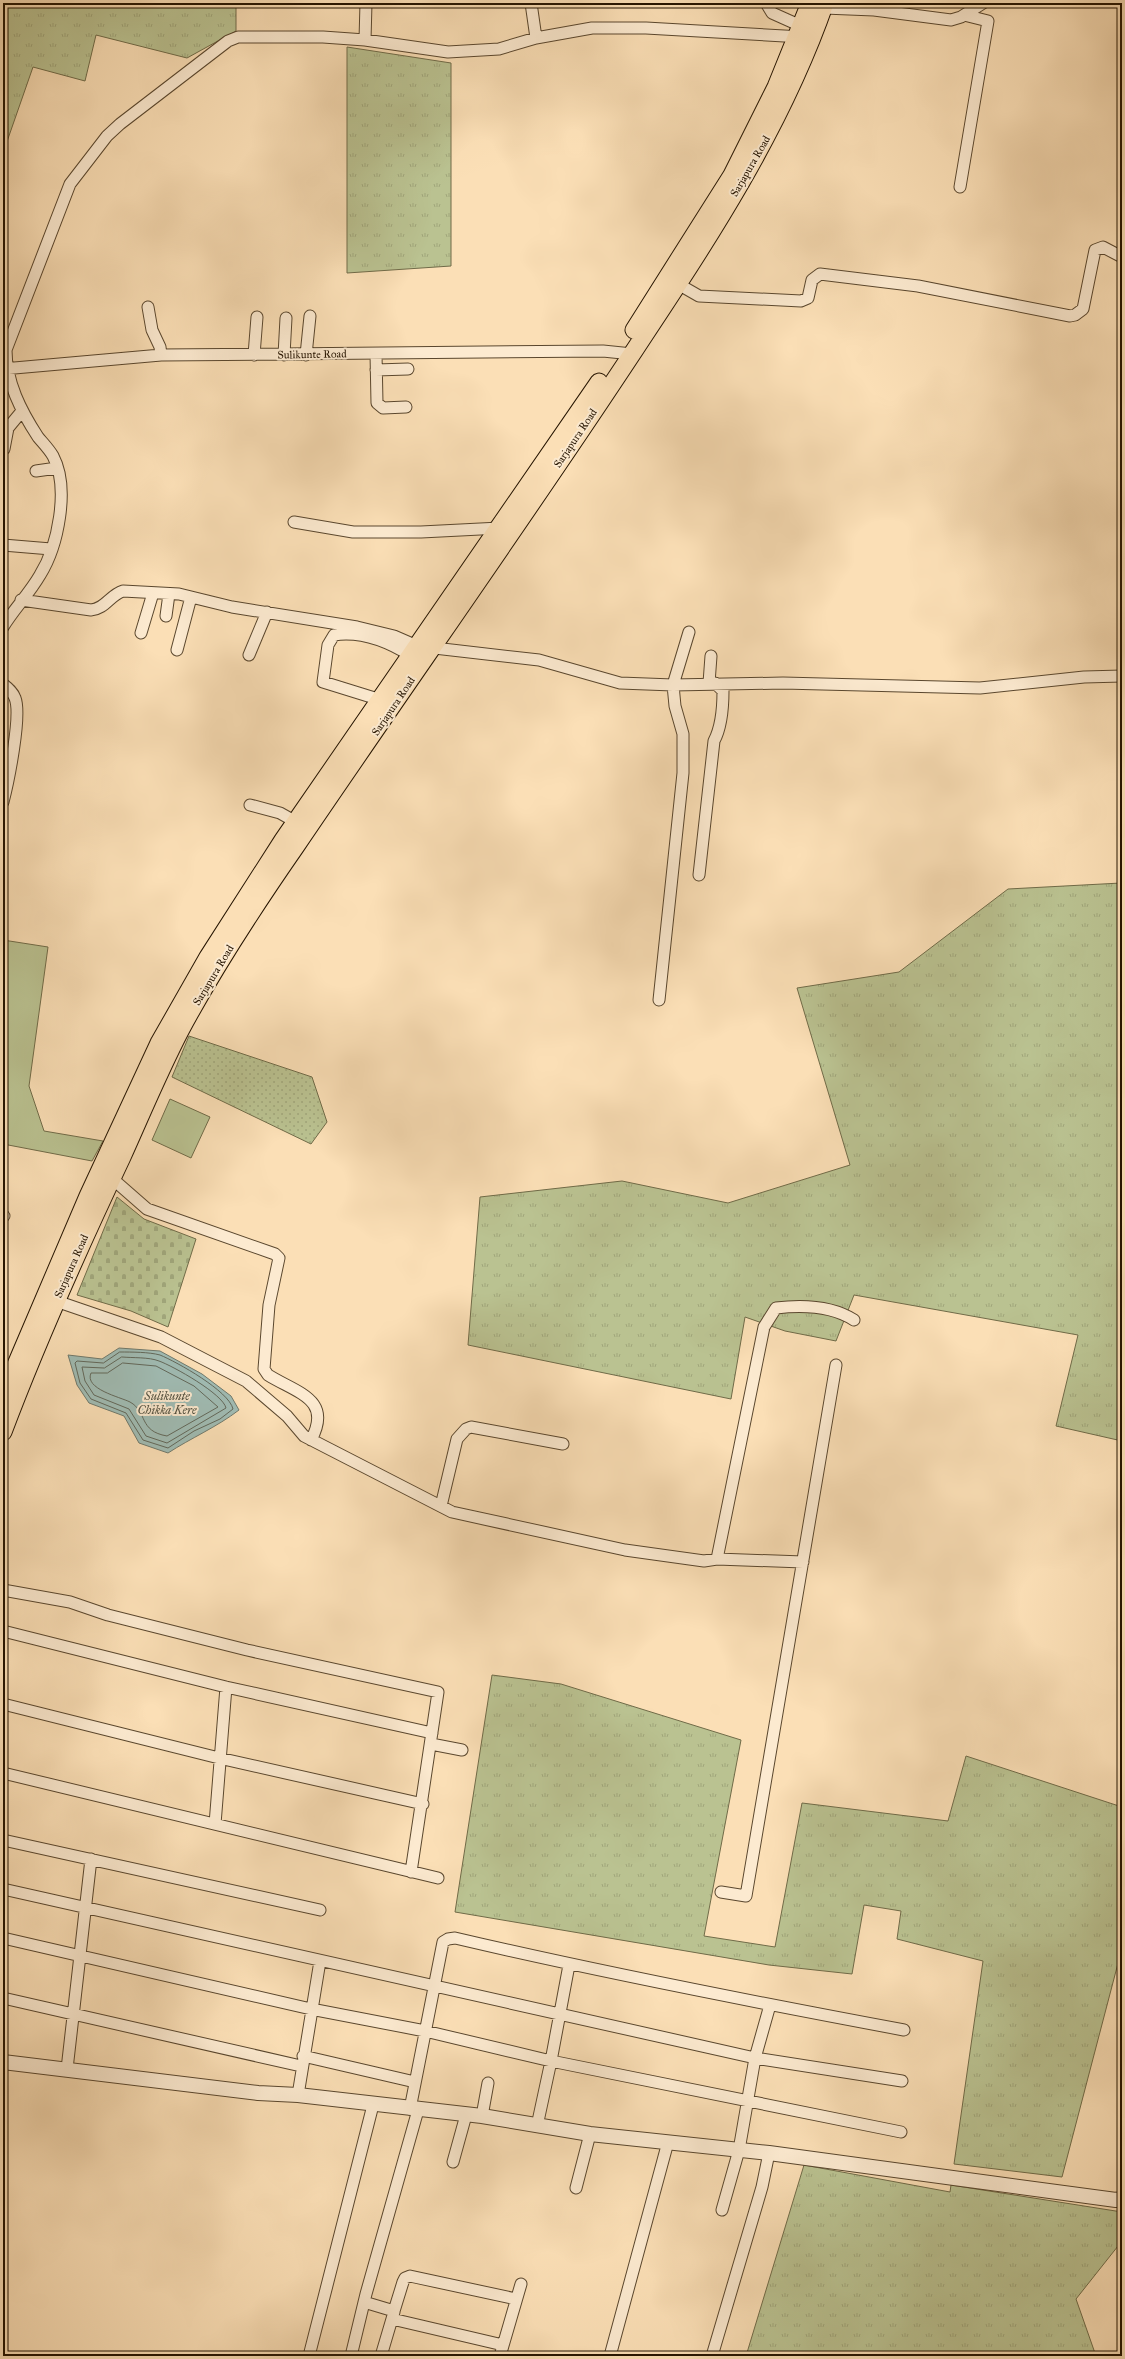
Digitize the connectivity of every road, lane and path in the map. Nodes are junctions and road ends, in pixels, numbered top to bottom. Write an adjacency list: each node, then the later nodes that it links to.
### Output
1 (366, 3): 9 (street)
2 (531, 3): 8 (street)
3 (766, 3): 7 (street)
4 (982, 3): 6 (street)
5 (820, 5): 6 (street); 7 (main road, Sarjapura Road)
6 (964, 15): 10 (street)
7 (803, 34): 8 (street); 12 (main road, Sarjapura Road); 18 (main road, Sarjapura Road)
8 (536, 38): 9 (street)
9 (364, 40): 17 (street)
10 (960, 187)
11 (1122, 257): 12 (street)
12 (678, 284): 18 (main road, Sarjapura Road)
13 (148, 307): 20 (street)
14 (310, 316): 23 (street)
15 (257, 317): 21 (street)
16 (286, 318): 22 (street)
17 (4, 350): 24 (street)
18 (626, 353): 19 (street, Sulikunte Road); 33 (main road, Sarjapura Road); 47 (main road, Sarjapura Road)
19 (376, 354): 23 (street, Sulikunte Road); 26 (street)
20 (161, 355): 21 (street, Sulikunte Road); 24 (street, Sulikunte Road)
21 (254, 355): 22 (street, Sulikunte Road)
22 (284, 355): 23 (street, Sulikunte Road)
23 (306, 355)
24 (4, 368): 28 (street)
25 (408, 369): 26 (street)
26 (376, 370): 27 (street)
27 (406, 407)
28 (22, 411): 29 (street); 30 (street)
29 (4, 449)
30 (57, 468): 31 (street); 35 (street)
31 (36, 471)
32 (294, 522): 33 (street)
33 (500, 528): 47 (main road, Sarjapura Road)
34 (3, 545): 35 (street)
35 (51, 549): 39 (street)
36 (153, 593): 37 (street); 39 (street); 45 (street)
37 (169, 594): 38 (street); 42 (street)
38 (191, 597): 41 (street); 46 (street)
39 (21, 600): 40 (street)
40 (7, 612): 43 (street)
41 (267, 612): 47 (street); 48 (street)
42 (166, 616)
43 (3, 627)
44 (689, 632): 53 (street)
45 (141, 633)
46 (176, 650)
47 (420, 650): 53 (street); 54 (main road, Sarjapura Road); 54 (street); 60 (main road, Sarjapura Road)
48 (249, 655)
49 (711, 656): 51 (street)
50 (1122, 676): 51 (street)
51 (712, 683): 53 (street); 58 (street)
52 (3, 684): 55 (street)
53 (673, 685): 59 (street)
54 (381, 700): 57 (main road, Sarjapura Road)
55 (3, 802)
56 (250, 805): 57 (street)
57 (296, 822): 60 (main road, Sarjapura Road)
58 (699, 875)
59 (659, 1000)
60 (106, 1174): 61 (main road, Sarjapura Road); 64 (main road, Sarjapura Road); 66 (street)
61 (56, 1301): 65 (main road, Sarjapura Road); 66 (street)
62 (854, 1320): 69 (street)
63 (836, 1365): 70 (street)
64 (3, 1395)
65 (3, 1432)
66 (310, 1440): 68 (street)
67 (563, 1444): 68 (street)
68 (441, 1506): 69 (street)
69 (717, 1559): 70 (street)
70 (803, 1562): 86 (street)
71 (3, 1590): 75 (street)
72 (3, 1631): 73 (street)
73 (226, 1686): 75 (street); 77 (street)
74 (3, 1704): 77 (street)
75 (431, 1738): 76 (street); 79 (street)
76 (462, 1750)
77 (219, 1758): 79 (street); 80 (street)
78 (3, 1773): 80 (street)
79 (423, 1804): 83 (street)
80 (215, 1824): 83 (street)
81 (3, 1840): 82 (street)
82 (91, 1859): 87 (street); 88 (street)
83 (410, 1872): 84 (street)
84 (438, 1878)
85 (3, 1889): 87 (street)
86 (721, 1892)
87 (87, 1908): 90 (street); 91 (street)
88 (320, 1910)
89 (3, 1938): 90 (street)
90 (81, 1956): 96 (street); 97 (street)
91 (320, 1961): 93 (street); 96 (street)
92 (569, 1964): 93 (street); 95 (street); 98 (street)
93 (434, 1986): 98 (street); 100 (street)
94 (3, 1998): 97 (street)
95 (770, 2005): 99 (street); 101 (street)
96 (312, 2009): 100 (street); 102 (street)
97 (74, 2013): 102 (street); 105 (street)
98 (559, 2014): 101 (street); 103 (street)
99 (904, 2030)
100 (425, 2031): 103 (street); 107 (street)
101 (755, 2058): 106 (street); 110 (street)
102 (302, 2061): 107 (street); 109 (street)
103 (551, 2061): 110 (street); 115 (street)
104 (3, 2062): 105 (street)
105 (67, 2069): 109 (street)
106 (902, 2081)
107 (415, 2082): 112 (street)
108 (488, 2082): 114 (street)
109 (298, 2095): 111 (street)
110 (746, 2101): 116 (street); 119 (street)
111 (373, 2105): 112 (street); 130 (street)
112 (414, 2110): 113 (street); 127 (street)
113 (466, 2115): 114 (street); 121 (street)
114 (482, 2116): 115 (street)
115 (537, 2126): 117 (street)
116 (901, 2132)
117 (590, 2134): 118 (street); 122 (street)
118 (668, 2142): 119 (street); 133 (street)
119 (739, 2150): 120 (street); 124 (street)
120 (769, 2153): 123 (street); 134 (street)
121 (453, 2162)
122 (576, 2188)
123 (1122, 2199)
124 (722, 2210)
125 (521, 2284): 126 (street)
126 (516, 2299): 128 (street); 129 (street)
127 (364, 2302): 128 (street); 131 (street)
128 (393, 2315): 129 (street); 132 (street)
129 (501, 2351)
130 (309, 2356)
131 (351, 2356)
132 (381, 2356)
133 (610, 2356)
134 (712, 2356)

